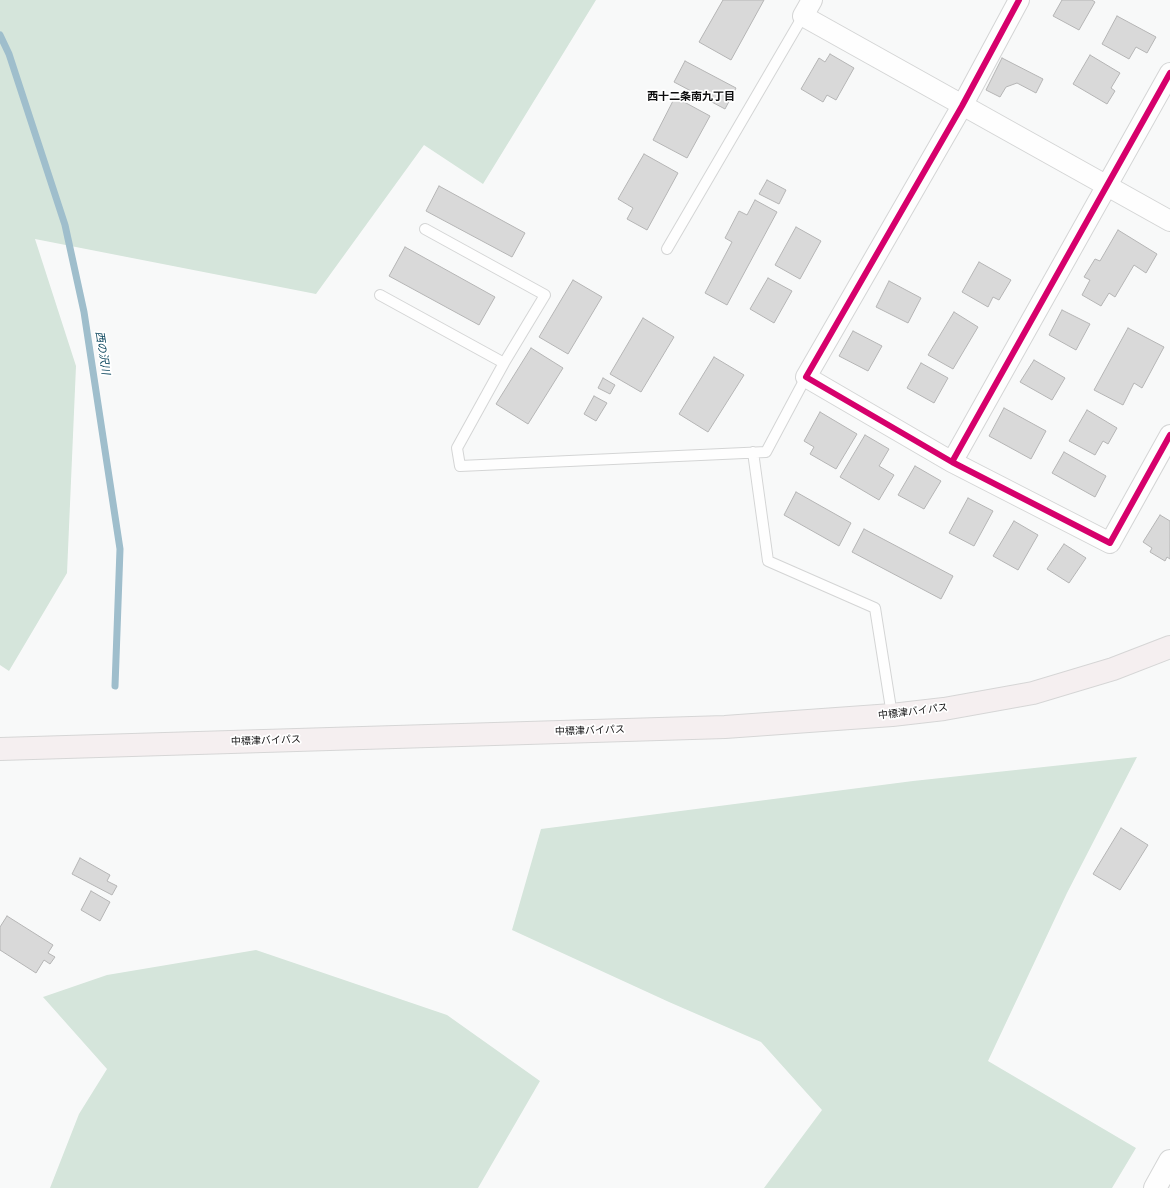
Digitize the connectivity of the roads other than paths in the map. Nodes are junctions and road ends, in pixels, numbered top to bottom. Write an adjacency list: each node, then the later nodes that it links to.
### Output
1 (1019, 0): 4 (street)
2 (807, 8): 4 (street); 8 (lane)
3 (1170, 73): 5 (street)
4 (962, 106): 5 (street); 11 (street)
5 (1106, 186): 6 (street); 14 (street)
6 (1170, 221)
7 (425, 229): 10 (lane)
8 (667, 250)
9 (380, 295): 10 (lane)
10 (504, 363): 13 (lane)
11 (806, 377): 13 (lane); 14 (street)
12 (1170, 435): 14 (street)
13 (753, 452): 16 (lane)
14 (952, 462)
15 (1170, 647): 16 (highway, 中標津バイパス)
16 (892, 715): 17 (highway, 中標津バイパス)
17 (0, 749)
18 (1170, 1161): 19 (street)
19 (1155, 1188)

